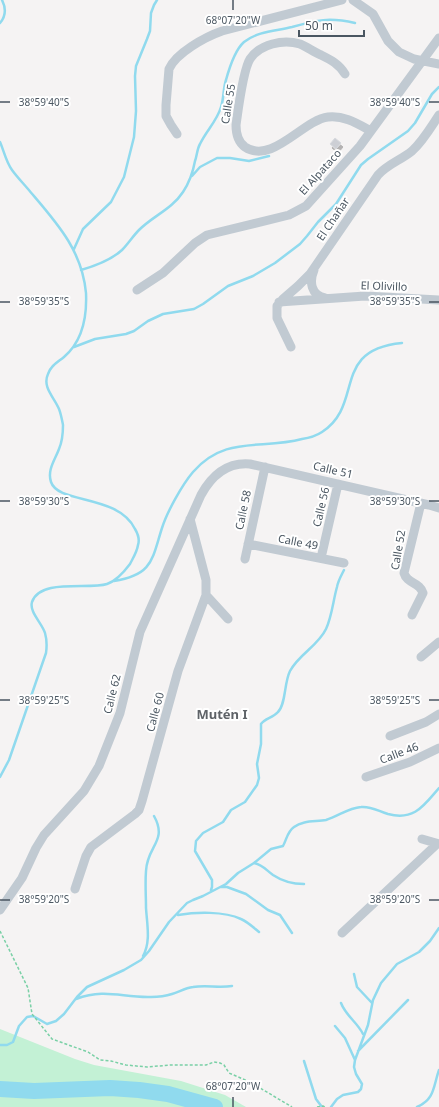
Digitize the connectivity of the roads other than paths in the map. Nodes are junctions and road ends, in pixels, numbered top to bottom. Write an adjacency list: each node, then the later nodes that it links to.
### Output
1 (342, 0): 9 (street)
2 (353, 0): 4 (street)
3 (439, 38): 4 (street, El Alpataco)
4 (422, 61): 5 (street); 8 (street, El Alpataco)
5 (439, 64)
6 (345, 74): 8 (street, Calle 55)
7 (439, 116): 10 (street, El Chañar)
8 (371, 131): 11 (street, El Alpataco)
9 (177, 134)
10 (315, 267): 12 (street); 14 (street, El Chañar)
11 (137, 290)
12 (328, 298): 13 (street, El Olivillo); 14 (street, El Olivillo)
13 (439, 300)
14 (279, 302): 15 (street)
15 (291, 347)
16 (265, 467): 17 (street, Calle 51); 18 (street, Calle 51); 22 (street, Calle 58)
17 (221, 470): 21 (street, Calle 62)
18 (338, 484): 19 (street, Calle 51); 23 (street, Calle 56)
19 (421, 503): 20 (street, Calle 51); 27 (street, Calle 52)
20 (439, 508)
21 (190, 518): 26 (street, Calle 60); 38 (street, Calle 62)
22 (248, 544): 23 (street, Calle 49); 24 (street, Calle 58)
23 (321, 558): 25 (street, Calle 49)
24 (245, 559)
25 (344, 563)
26 (206, 595): 28 (street); 37 (street, Calle 60)
27 (412, 615)
28 (228, 619)
29 (439, 642): 30 (street)
30 (421, 656)
31 (439, 714): 32 (street)
32 (390, 736)
33 (439, 748): 34 (street, Calle 46)
34 (366, 777)
35 (422, 839): 36 (street)
36 (438, 844): 39 (street)
37 (74, 889)
38 (0, 910)
39 (342, 933)

